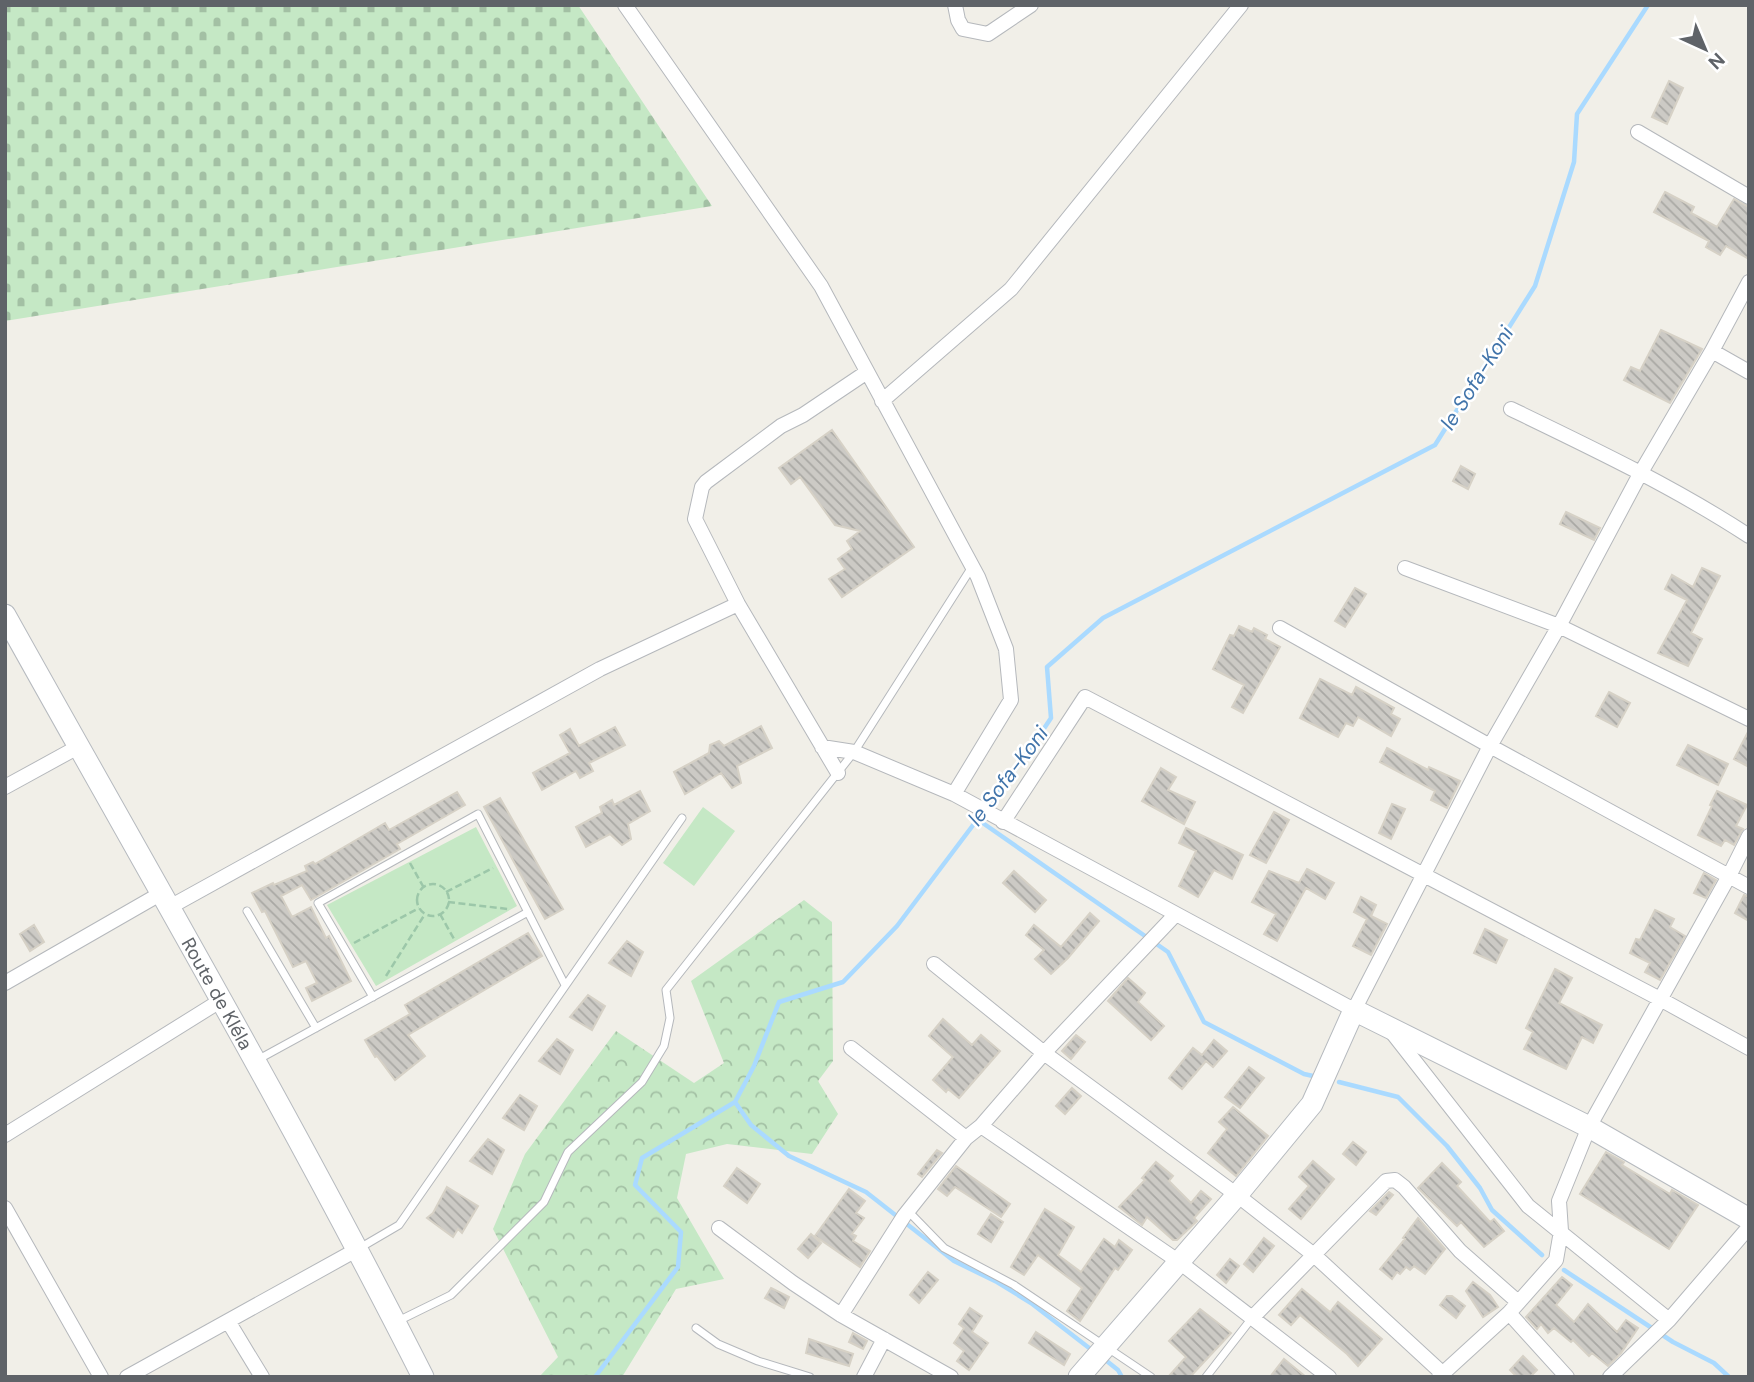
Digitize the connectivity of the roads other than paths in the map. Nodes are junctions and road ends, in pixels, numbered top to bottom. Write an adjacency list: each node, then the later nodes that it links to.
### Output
1 (625, 5): 9 (street)
2 (955, 5): 3 (street)
3 (1031, 5)
4 (1241, 5): 11 (street)
5 (1638, 132): 6 (street)
6 (1749, 197)
7 (1749, 282): 8 (street)
8 (1712, 352): 10 (street); 13 (street)
9 (867, 372): 11 (street); 17 (street)
10 (1749, 372)
11 (882, 401): 15 (street)
12 (1511, 410): 13 (street)
13 (1640, 474): 14 (street); 19 (street)
14 (1749, 536)
15 (972, 567): 25 (lane); 28 (street)
16 (1405, 568): 19 (street)
17 (738, 604): 24 (street); 35 (street)
18 (5, 615): 23 (street, Route de Kléla)
19 (1559, 626): 21 (street); 22 (street)
20 (1280, 628): 22 (street)
21 (1749, 719)
22 (1490, 746): 32 (street); 33 (street)
23 (78, 747): 27 (street); 35 (street, Route de Kléla)
24 (822, 747): 25 (street); 26 (street)
25 (854, 752): 26 (lane); 28 (street)
26 (838, 773): 70 (lane)
27 (5, 787)
28 (954, 794): 30 (street)
29 (682, 818): 41 (lane)
30 (1003, 822): 32 (street); 38 (street)
31 (1749, 836): 33 (street)
32 (1424, 873): 43 (street); 45 (street)
33 (1729, 876): 34 (street); 43 (street)
34 (1749, 887)
35 (164, 901): 40 (street); 44 (street, Route de Kléla)
36 (247, 911): 47 (lane)
37 (528, 912): 41 (lane); 42 (lane); 42 (lane)
38 (1176, 914): 45 (street); 50 (street)
39 (934, 964): 50 (street)
40 (5, 983)
41 (565, 985): 63 (lane)
42 (373, 997): 47 (lane)
43 (1660, 999): 49 (street); 53 (street)
44 (220, 1001): 51 (street, Route de Kléla); 54 (street)
45 (1354, 1010): 46 (street); 56 (street)
46 (1388, 1027): 53 (street); 62 (street)
47 (316, 1028): 51 (lane)
48 (851, 1048): 55 (street)
49 (1749, 1048)
50 (1044, 1053): 52 (street); 56 (street)
51 (255, 1061): 63 (street, Route de Kléla)
52 (981, 1126): 55 (street); 65 (street)
53 (1589, 1127): 59 (street); 62 (street)
54 (5, 1135)
55 (966, 1138): 58 (street)
56 (1237, 1195): 64 (street); 65 (street)
57 (5, 1209): 76 (street)
58 (903, 1218): 67 (street); 74 (lane)
59 (1749, 1219)
60 (1749, 1227): 71 (street)
61 (719, 1228): 67 (street)
62 (1561, 1231): 66 (street); 71 (street)
63 (358, 1249): 69 (street); 70 (street, Route de Kléla)
64 (1314, 1255): 66 (street); 68 (street); 75 (street)
65 (1178, 1261): 68 (street); 74 (street)
66 (1513, 1308): 75 (street); 86 (street)
67 (841, 1315): 73 (street)
68 (1252, 1318): 84 (lane); 85 (street)
69 (228, 1321): 77 (street); 78 (street)
70 (396, 1322): 79 (street, Route de Kléla)
71 (1667, 1322): 87 (street)
72 (696, 1328): 80 (lane)
73 (884, 1339): 81 (street); 82 (street)
74 (1094, 1359): 83 (lane)
75 (1441, 1375)
76 (101, 1377)
77 (127, 1377)
78 (261, 1377)
79 (423, 1377)
80 (810, 1377)
81 (864, 1377)
82 (951, 1377)
83 (1151, 1377)
84 (1206, 1377)
85 (1329, 1377)
86 (1567, 1377)
87 (1610, 1377)

